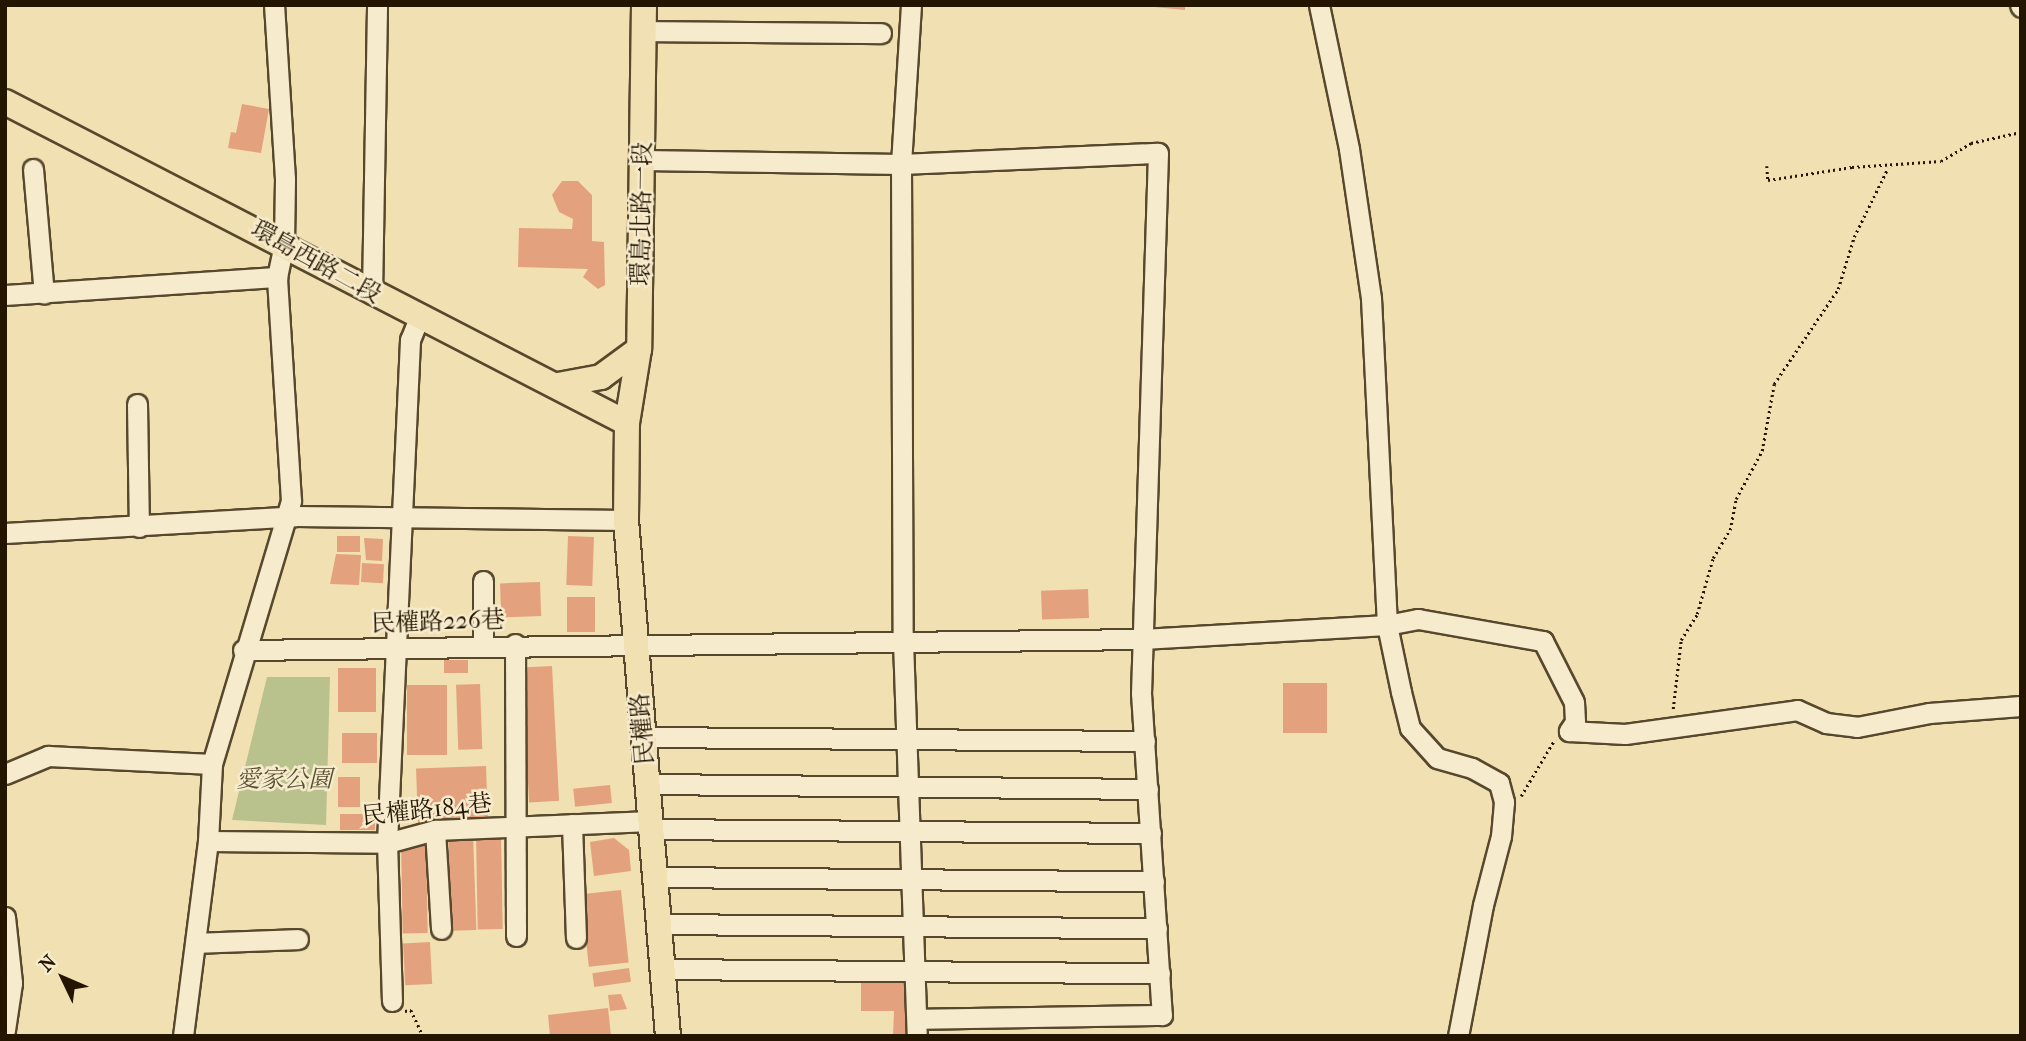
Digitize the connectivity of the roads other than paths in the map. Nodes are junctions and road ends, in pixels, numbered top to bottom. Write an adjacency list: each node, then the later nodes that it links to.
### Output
1 (274, 5): 12 (street)
2 (377, 5): 15 (street)
3 (644, 5): 6 (main road, 環島北路一段)
4 (911, 5): 10 (street)
5 (1320, 5): 28 (street)
6 (645, 31): 7 (street); 9 (main road, 環島北路一段)
7 (881, 33)
8 (5, 102): 12 (main road, 環島西路二段)
9 (643, 160): 10 (street); 18 (main road, 環島北路一段)
10 (901, 164): 29 (street); 30 (street)
11 (33, 169): 14 (street)
12 (284, 243): 13 (street); 15 (main road, 環島西路二段)
13 (277, 277): 14 (street); 23 (street)
14 (44, 294): 16 (street)
15 (372, 294): 17 (main road, 環島西路二段)
16 (5, 295)
17 (419, 318): 19 (main road, 環島西路二段); 22 (street)
18 (639, 349): 19 (main road); 21 (main road, 環島北路一段)
19 (558, 385): 21 (main road, 環島西路二段)
20 (137, 404): 25 (street)
21 (627, 423): 24 (main road, 民權路)
22 (402, 514): 23 (street); 24 (street); 35 (street)
23 (286, 518): 25 (street); 34 (street)
24 (626, 520): 32 (main road, 民權路)
25 (139, 527): 26 (street)
26 (5, 533)
27 (483, 581): 33 (street)
28 (1387, 625): 29 (street, 民權路226巷); 36 (street, 民權路226巷); 74 (street)
29 (1142, 639): 30 (street, 民權路226巷); 39 (street)
30 (903, 641): 32 (street, 民權路226巷); 38 (street)
31 (515, 644): 32 (street, 民權路226巷); 33 (street, 民權路226巷); 47 (street)
32 (636, 644): 37 (main road, 民權路)
33 (483, 645): 35 (street, 民權路226巷)
34 (243, 650): 35 (street, 民權路226巷); 40 (street)
35 (396, 650): 52 (street)
36 (2021, 706)
37 (644, 737): 38 (street); 42 (main road, 民權路)
38 (910, 741): 39 (street); 43 (street)
39 (1145, 741): 44 (street)
40 (212, 764): 41 (street); 51 (street)
41 (5, 774)
42 (648, 784): 43 (street); 46 (main road, 民權路)
43 (911, 787): 44 (street); 50 (street)
44 (1148, 789): 49 (street)
45 (572, 824): 46 (street, 民權路184巷); 47 (street, 民權路184巷); 62 (street)
46 (651, 825): 50 (street, 民權路184巷); 53 (main road, 民權路)
47 (513, 827): 48 (street, 民權路184巷); 61 (street)
48 (435, 830): 52 (street, 民權路184巷); 60 (street)
49 (1151, 833): 50 (street, 民權路184巷); 55 (street)
50 (912, 834): 54 (street)
51 (208, 841): 52 (street, 民權路184巷); 64 (street)
52 (387, 843): 69 (street)
53 (655, 877): 54 (street); 57 (main road, 民權路)
54 (913, 879): 55 (street); 58 (street)
55 (1154, 881): 59 (street)
56 (5, 917): 68 (street)
57 (659, 924): 58 (street); 65 (main road, 民權路)
58 (914, 924): 59 (street); 66 (street)
59 (1157, 928): 67 (street)
60 (442, 929)
61 (516, 936)
62 (576, 938)
63 (298, 939): 64 (street)
64 (196, 943): 72 (street)
65 (663, 969): 66 (street); 73 (main road, 民權路)
66 (915, 971): 67 (street); 70 (street)
67 (1160, 973): 70 (street)
68 (8, 983): 71 (street)
69 (391, 1001)
70 (917, 1027)
71 (5, 1030)
72 (183, 1036)
73 (668, 1036)
74 (1458, 1036)

